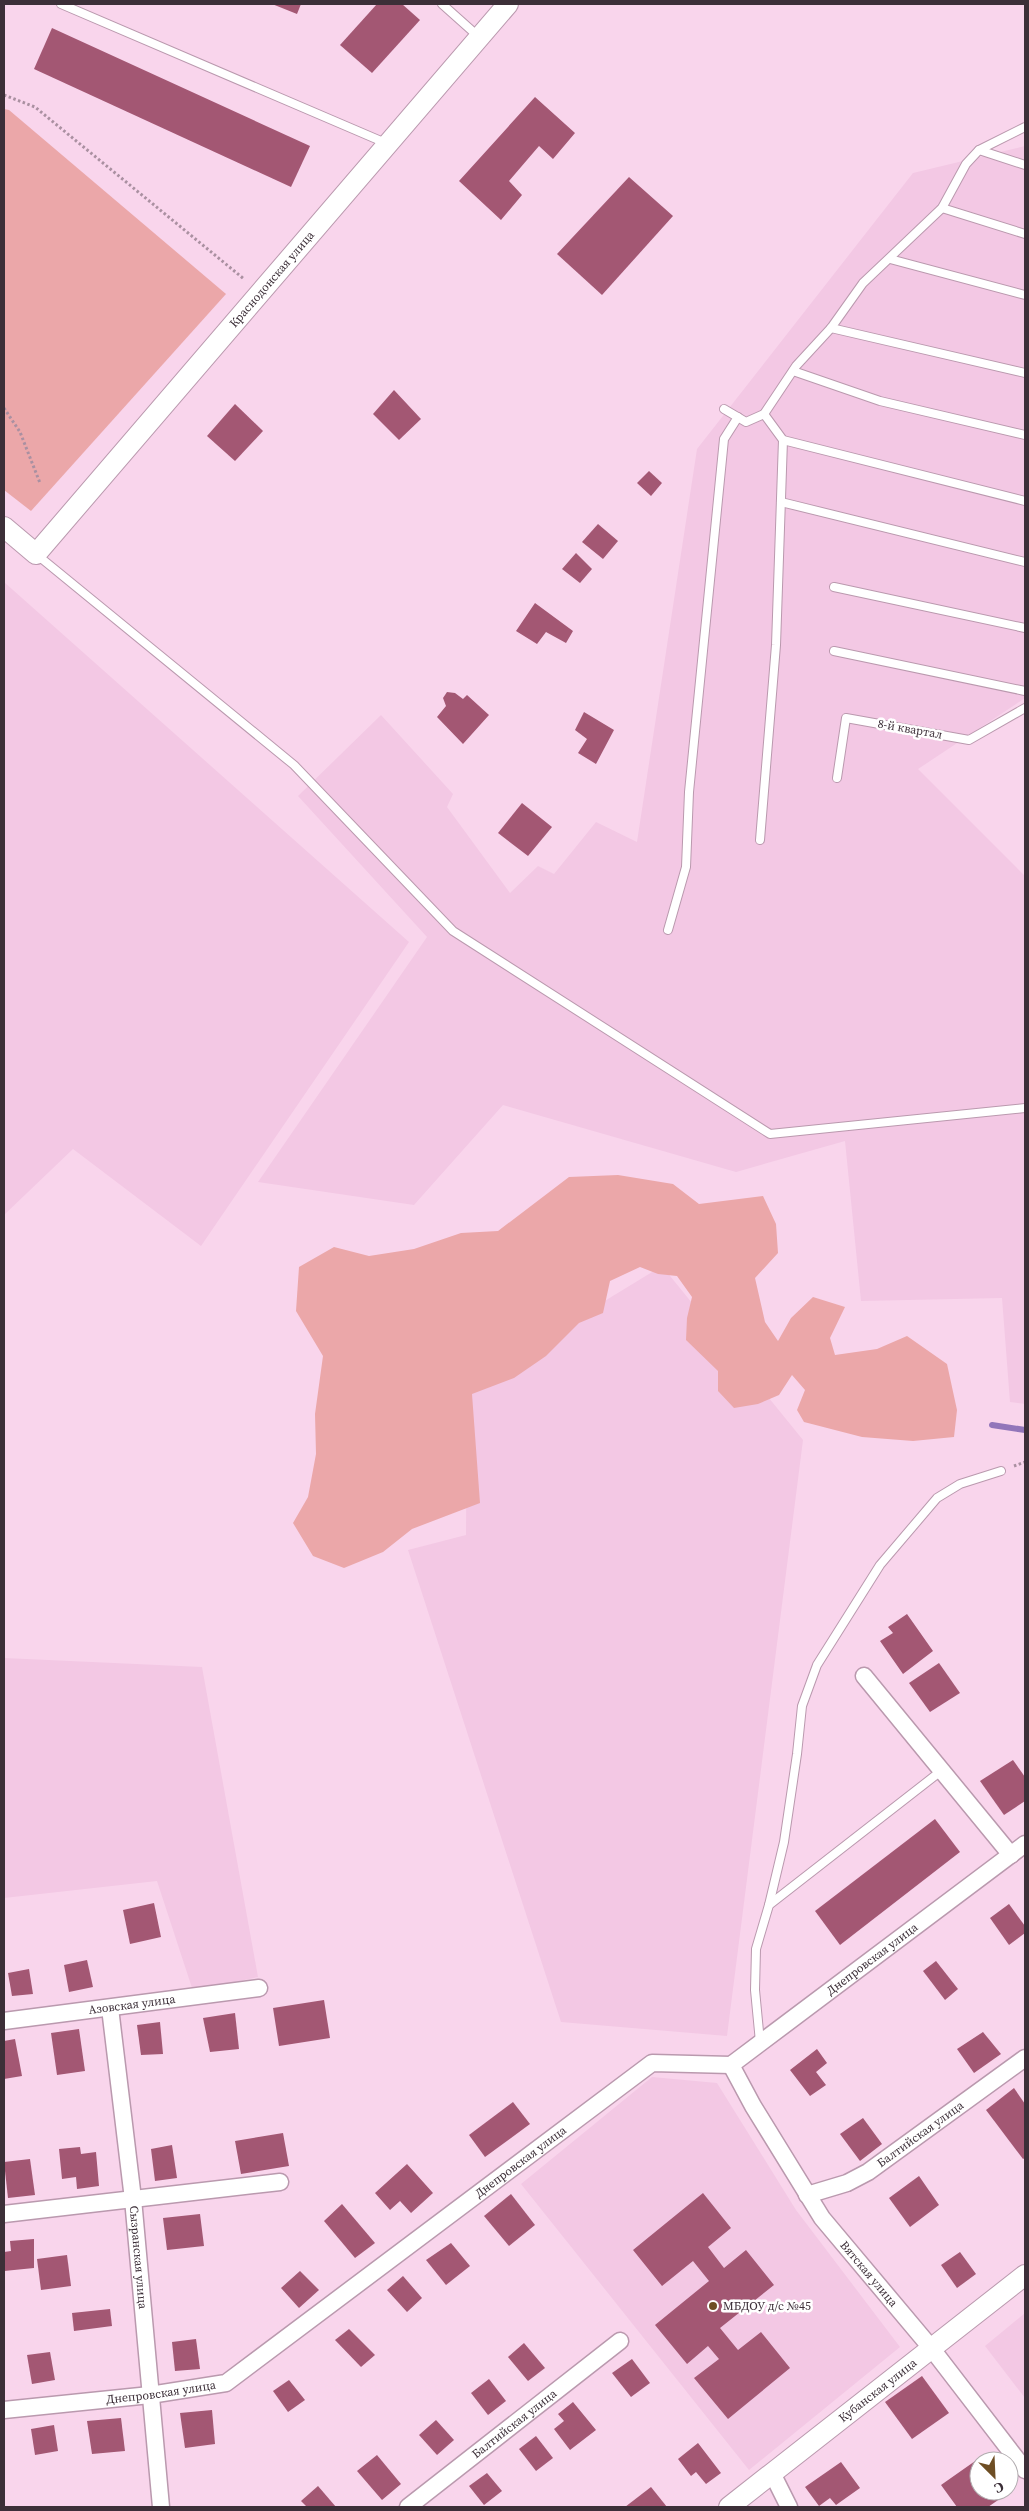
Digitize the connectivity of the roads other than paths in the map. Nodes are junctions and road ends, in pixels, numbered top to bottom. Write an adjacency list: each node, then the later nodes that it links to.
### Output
1 (61, 4): 6 (lane)
2 (442, 4): 4 (lane)
3 (508, 4): 4 (street, Краснодонская улица)
4 (479, 37): 6 (street, Краснодонская улица)
5 (1025, 127): 7 (lane)
6 (388, 144): 24 (street, Краснодонская улица)
7 (979, 150): 8 (lane); 9 (lane)
8 (1025, 165)
9 (942, 208): 10 (lane); 11 (lane)
10 (1025, 234)
11 (890, 259): 12 (lane); 13 (lane)
12 (1025, 295)
13 (831, 328): 14 (lane); 15 (lane)
14 (793, 371): 17 (lane); 19 (lane)
15 (1025, 373)
16 (724, 408): 18 (lane)
17 (764, 414): 18 (lane); 20 (lane)
18 (738, 417): 33 (lane)
19 (1025, 435)
20 (783, 440): 21 (lane); 22 (lane)
21 (1025, 501)
22 (781, 502): 25 (lane); 32 (lane)
23 (4, 527): 24 (street)
24 (36, 554): 34 (lane)
25 (1025, 562)
26 (834, 587): 27 (lane)
27 (1025, 628)
28 (834, 651): 29 (lane)
29 (1025, 691)
30 (1025, 708): 31 (lane, 8-й квартал)
31 (837, 778)
32 (760, 840)
33 (668, 930)
34 (1025, 1108)
35 (1001, 1471): 40 (lane)
36 (864, 1676): 37 (street)
37 (941, 1770): 39 (street); 40 (lane)
38 (1025, 1844): 39 (street, Днепровская улица)
39 (1011, 1855): 44 (street, Днепровская улица)
40 (769, 1905): 44 (lane)
41 (259, 1988): 42 (street, Азовская улица)
42 (110, 2008): 43 (street, Азовская улица); 49 (street, Сызранская улица)
43 (4, 2021)
44 (760, 2045): 46 (street, Днепровская улица)
45 (1025, 2058): 48 (street, Балтийская улица)
46 (731, 2065): 48 (street, Вятская улица); 54 (street, Днепровская улица)
47 (280, 2182): 49 (street)
48 (807, 2195): 53 (street, Вятская улица)
49 (133, 2199): 50 (street); 54 (street, Сызранская улица)
50 (4, 2214)
51 (1025, 2275): 53 (street, Кубанская улица)
52 (620, 2340): 59 (street, Балтийская улица)
53 (932, 2349): 56 (street, Вятская улица); 57 (street, Кубанская улица)
54 (150, 2395): 55 (street, Днепровская улица); 58 (street, Сызранская улица)
55 (4, 2410)
56 (1025, 2470)
57 (772, 2473): 60 (street, Кубанская улица); 61 (street)
58 (161, 2507)
59 (408, 2507)
60 (729, 2507)
61 (789, 2507)

